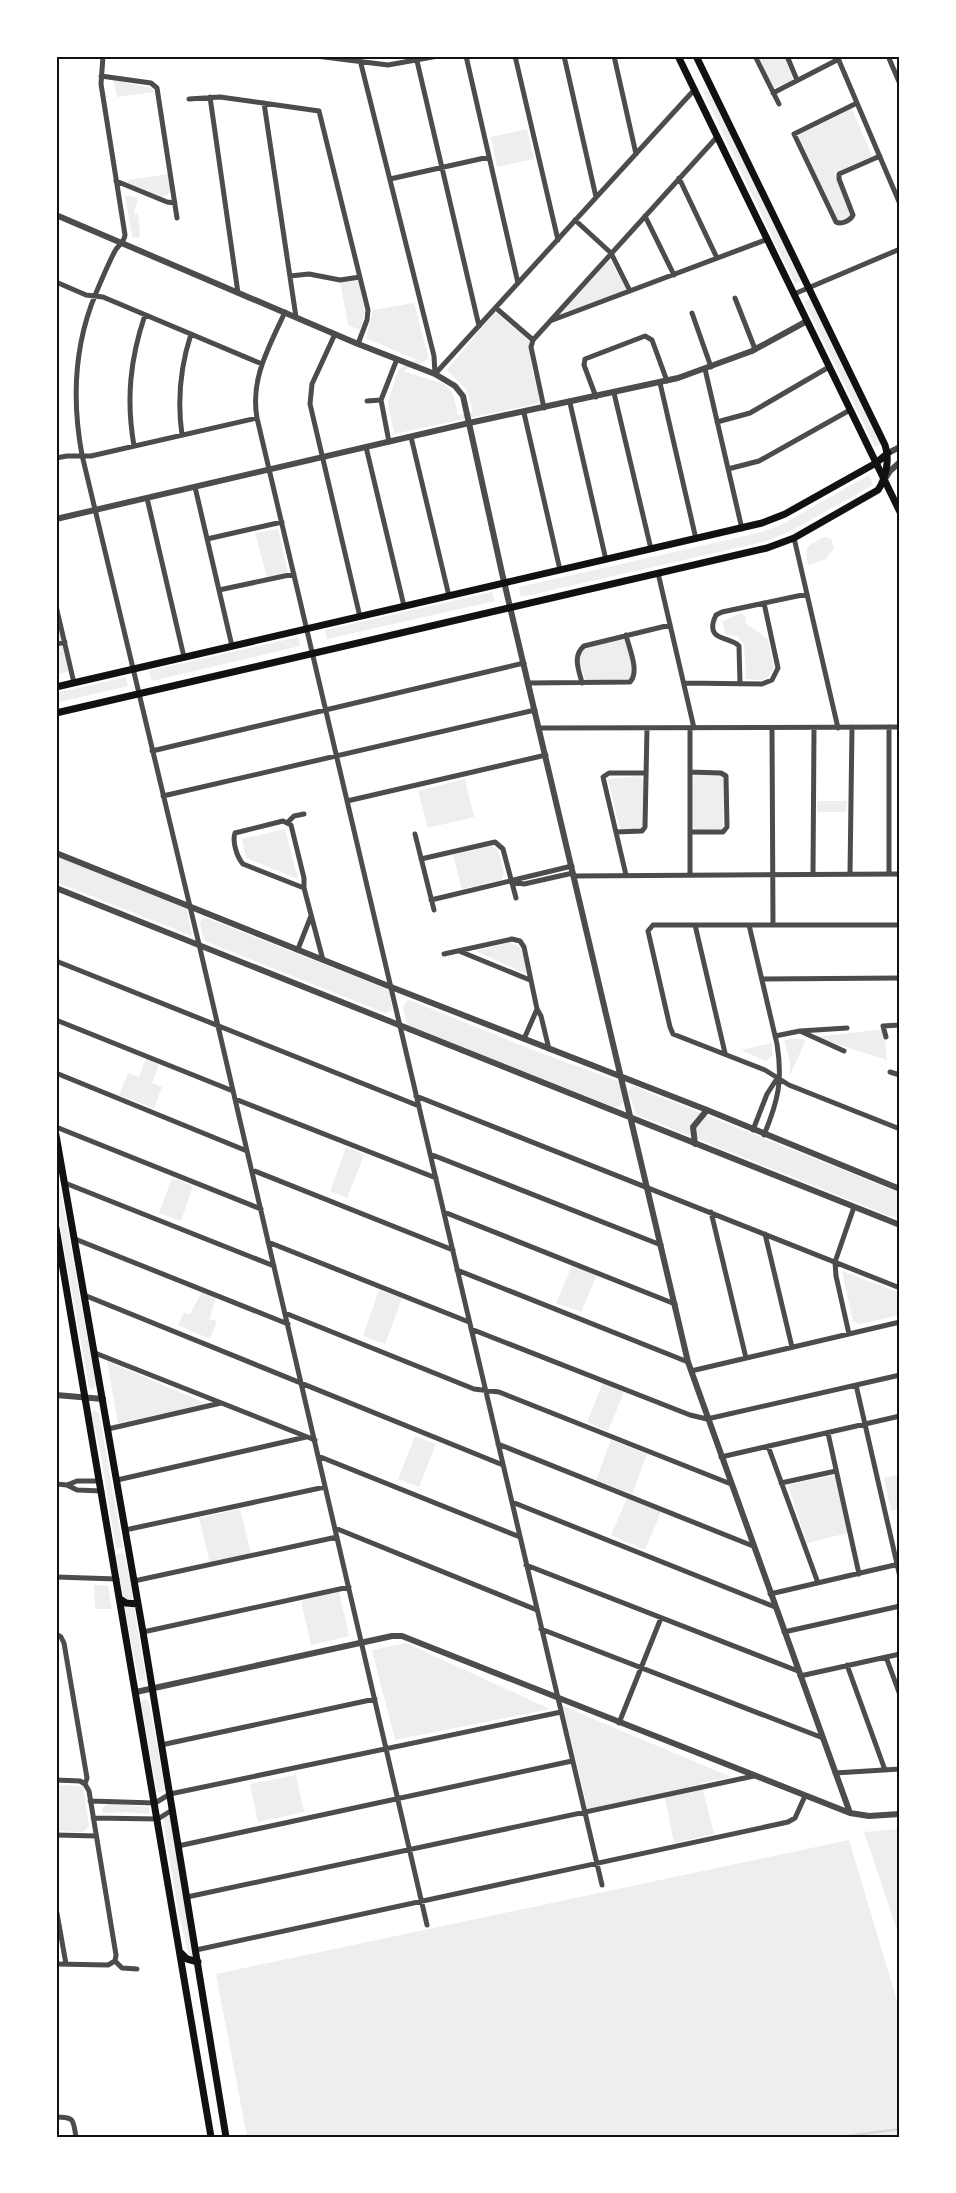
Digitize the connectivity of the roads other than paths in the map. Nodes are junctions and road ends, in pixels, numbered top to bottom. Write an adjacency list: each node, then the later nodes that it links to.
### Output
1 (103, 56): 17 (street)
2 (316, 56): 16 (street)
3 (359, 56): 16 (street)
4 (438, 56): 15 (street)
5 (466, 56): 30 (street)
6 (515, 56): 43 (street)
7 (564, 56): 35 (street)
8 (614, 56): 28 (street)
9 (678, 56): 20 (main road)
10 (696, 56): 53 (main road)
11 (755, 56): 21 (street)
12 (787, 56): 18 (street)
13 (888, 56): 19 (street)
14 (838, 58): 18 (street); 25 (street)
15 (417, 61): 16 (street); 31 (street)
16 (361, 63): 33 (street)
17 (101, 76): 34 (street); 36 (street)
18 (797, 80): 21 (street)
19 (900, 84)
20 (695, 89): 27 (main road); 28 (street)
21 (773, 93): 26 (street)
22 (210, 96): 23 (street); 24 (street); 55 (street)
23 (189, 99)
24 (264, 103): 49 (street); 50 (street)
25 (857, 103): 29 (street); 29 (street)
26 (779, 104)
27 (717, 136): 32 (street); 42 (main road)
28 (636, 154): 35 (street)
29 (880, 156): 37 (street)
30 (489, 157): 31 (street); 52 (street)
31 (442, 168): 33 (street); 66 (street)
32 (679, 178): 39 (street); 47 (street)
33 (390, 179): 76 (street)
34 (116, 181): 36 (street); 44 (street)
35 (596, 197): 41 (street)
36 (174, 203): 40 (street)
37 (900, 204)
38 (56, 215): 44 (street)
39 (645, 216): 46 (street); 48 (street)
40 (177, 218)
41 (575, 220): 43 (street); 46 (street)
42 (768, 239): 47 (street); 56 (main road)
43 (558, 240): 52 (street)
44 (122, 243): 55 (street); 57 (street)
45 (900, 249): 53 (street)
46 (611, 253): 54 (street); 65 (street)
47 (717, 258): 48 (street)
48 (674, 275): 54 (street)
49 (290, 276): 50 (street); 63 (street)
50 (360, 276): 70 (street)
51 (56, 282): 57 (street)
52 (518, 283): 59 (street)
53 (808, 288): 56 (street); 95 (main road)
54 (630, 291): 65 (street)
55 (238, 292): 60 (street)
56 (794, 294): 64 (main road)
57 (95, 296): 62 (street); 96 (street)
58 (735, 298): 71 (street)
59 (496, 308): 66 (street); 69 (street)
60 (285, 312): 63 (street); 73 (street)
61 (692, 313): 75 (street)
62 (145, 315): 67 (street); 92 (street)
63 (296, 317): 68 (street)
64 (807, 321): 71 (street); 74 (main road)
65 (549, 322): 69 (street)
66 (479, 326): 76 (street)
67 (191, 334): 73 (street); 89 (street)
68 (335, 334): 70 (street); 98 (street)
69 (533, 340): 83 (street)
70 (358, 344): 72 (street)
71 (756, 349): 75 (street)
72 (397, 359): 76 (street); 80 (street)
73 (262, 364): 86 (street)
74 (829, 367): 84 (main road); 87 (street)
75 (708, 368): 77 (street); 87 (street)
76 (435, 374): 88 (street)
77 (664, 382): 78 (street); 79 (street); 113 (street)
78 (614, 393): 79 (street); 114 (street)
79 (596, 397): 82 (street)
80 (380, 400): 81 (street); 91 (street)
81 (367, 401)
82 (570, 403): 83 (street); 115 (street)
83 (544, 408): 85 (street)
84 (850, 410): 100 (main road); 101 (street)
85 (524, 412): 88 (street); 116 (street)
86 (257, 418): 89 (street); 102 (street)
87 (717, 422): 101 (street)
88 (469, 423): 90 (street); 119 (street)
89 (182, 435): 92 (street)
90 (411, 437): 91 (street); 122 (street)
91 (389, 442): 93 (street)
92 (134, 446): 96 (street)
93 (366, 447): 98 (street); 125 (street)
94 (900, 447): 95 (street)
95 (888, 453): 100 (main road); 103 (main road)
96 (82, 456): 97 (street); 106 (street)
97 (56, 458)
98 (322, 458): 102 (street); 127 (street)
99 (900, 462): 103 (street)
100 (876, 463): 103 (main road); 110 (main road)
101 (728, 469): 110 (street)
102 (270, 470): 104 (street); 109 (street)
103 (884, 480): 107 (main road); 111 (main road)
104 (195, 487): 105 (street); 112 (street)
105 (147, 498): 106 (street); 135 (street)
106 (94, 510): 108 (street); 137 (street)
107 (900, 512)
108 (56, 519)
109 (282, 522): 112 (street); 118 (street)
110 (742, 528): 113 (main road)
111 (794, 538): 117 (main road); 121 (street)
112 (207, 539): 120 (street)
113 (696, 539): 114 (main road)
114 (651, 550): 115 (main road)
115 (606, 560): 116 (main road)
116 (560, 570): 119 (main road)
117 (658, 573): 126 (main road); 128 (street)
118 (294, 574): 120 (street); 129 (street)
119 (505, 583): 122 (main road); 126 (street)
120 (219, 590): 133 (street)
121 (807, 594): 123 (street); 154 (street)
122 (449, 596): 125 (main road)
123 (764, 603): 142 (street); 142 (street)
124 (56, 606): 131 (street)
125 (404, 606): 127 (main road)
126 (511, 607): 134 (main road); 136 (street)
127 (360, 617): 129 (main road)
128 (670, 625): 130 (street); 141 (street)
129 (307, 629): 133 (main road); 134 (street)
130 (626, 635): 140 (street); 140 (street)
131 (65, 642): 132 (street); 138 (street)
132 (56, 644)
133 (232, 646): 135 (main road)
134 (312, 653): 144 (main road); 145 (street)
135 (184, 657): 137 (main road)
136 (524, 663): 139 (street); 145 (street)
137 (132, 669): 138 (main road); 144 (street)
138 (74, 683): 143 (main road)
139 (529, 683): 140 (street); 146 (street)
140 (582, 683)
141 (684, 683): 142 (street); 151 (street)
142 (740, 684)
143 (56, 687)
144 (138, 694): 147 (main road); 157 (street)
145 (326, 710): 157 (street); 159 (street)
146 (535, 710): 149 (street); 159 (street)
147 (56, 712)
148 (900, 727): 156 (street)
149 (539, 728): 150 (street); 158 (street)
150 (647, 728): 151 (street); 161 (street)
151 (692, 728): 152 (street); 160 (street)
152 (772, 728): 153 (street); 173 (street)
153 (814, 728): 154 (street); 174 (street)
154 (838, 728): 155 (street)
155 (852, 728): 156 (street); 175 (street)
156 (889, 728): 176 (street)
157 (152, 751): 162 (street)
158 (546, 755): 163 (street); 171 (street)
159 (337, 756): 162 (street); 163 (street)
160 (690, 772): 167 (street); 167 (street)
161 (646, 773): 166 (street); 166 (street)
162 (163, 796): 184 (street)
163 (347, 801): 200 (street)
164 (304, 814): 165 (street)
165 (288, 822): 181 (street); 181 (street)
166 (616, 832): 178 (street)
167 (690, 832): 172 (street)
168 (415, 834): 170 (street)
169 (56, 853): 184 (street)
170 (421, 858): 179 (street); 183 (street)
171 (573, 872): 178 (street); 179 (street); 218 (street)
172 (690, 874): 173 (street); 178 (street)
173 (773, 874): 174 (street); 189 (street)
174 (814, 874): 175 (street)
175 (850, 874): 176 (street)
176 (889, 874): 177 (street)
177 (900, 874)
178 (626, 875)
179 (511, 882): 182 (street); 183 (street)
180 (56, 888): 191 (street)
181 (304, 888): 186 (street)
182 (516, 898)
183 (431, 900): 185 (street)
184 (190, 906): 191 (street); 192 (street)
185 (434, 910)
186 (311, 916): 192 (street); 195 (street)
187 (695, 925): 188 (street); 213 (street); 213 (street)
188 (749, 925): 189 (street); 198 (street)
189 (773, 925): 190 (street)
190 (900, 925)
191 (200, 946): 204 (street); 205 (street)
192 (298, 949): 195 (street)
193 (458, 951): 194 (street); 199 (street); 199 (street)
194 (444, 954)
195 (323, 960): 200 (street)
196 (56, 961): 204 (street)
197 (900, 978): 198 (street)
198 (762, 979): 208 (street)
199 (530, 980): 201 (street)
200 (391, 987): 205 (street); 210 (street)
201 (537, 1008): 210 (street); 211 (street)
202 (56, 1020): 219 (street)
203 (900, 1025): 209 (street)
204 (218, 1026): 219 (street); 222 (street)
205 (400, 1026): 220 (street); 224 (street)
206 (847, 1028): 207 (street)
207 (800, 1031): 208 (street); 212 (street)
208 (776, 1036): 217 (street)
209 (886, 1037)
210 (524, 1039): 211 (street)
211 (549, 1049): 218 (street)
212 (844, 1052)
213 (725, 1053): 217 (street)
214 (890, 1072): 216 (street)
215 (56, 1073): 231 (street)
216 (900, 1076)
217 (778, 1077): 226 (street); 227 (street); 229 (street)
218 (622, 1078): 223 (street); 224 (street)
219 (234, 1092): 221 (street)
220 (416, 1096): 222 (street); 236 (street)
221 (235, 1099): 231 (street); 234 (street)
222 (419, 1106): 232 (street)
223 (707, 1110): 227 (street); 230 (street)
224 (632, 1118): 230 (street); 236 (street)
225 (56, 1127): 239 (street)
226 (900, 1129)
227 (753, 1130): 229 (street)
228 (56, 1135): 235 (main road)
229 (764, 1135): 237 (street)
230 (695, 1144): 238 (street)
231 (247, 1151): 233 (street)
232 (430, 1154): 234 (street); 247 (street)
233 (252, 1170): 239 (street); 248 (street)
234 (436, 1178): 240 (street)
235 (65, 1183): 245 (main road); 250 (street)
236 (647, 1187): 241 (street); 247 (street)
237 (900, 1189)
238 (854, 1207): 242 (street); 249 (street)
239 (261, 1209): 246 (street)
240 (444, 1212): 248 (street); 254 (street)
241 (711, 1212): 244 (street); 263 (street)
242 (900, 1225)
243 (56, 1228): 271 (main road)
244 (765, 1234): 249 (street); 261 (street)
245 (75, 1239): 253 (main road); 258 (street)
246 (268, 1242): 250 (street); 256 (street)
247 (661, 1246): 254 (street)
248 (453, 1250): 251 (street)
249 (835, 1262): 252 (street); 260 (street)
250 (274, 1266): 255 (street)
251 (457, 1270): 256 (street); 264 (street)
252 (900, 1288)
253 (84, 1295): 262 (main road); 267 (street)
254 (675, 1304): 264 (street)
255 (285, 1313): 258 (street); 269 (street)
256 (469, 1322): 259 (street)
257 (900, 1322): 260 (street)
258 (288, 1324): 267 (street)
259 (471, 1329): 269 (street); 275 (street)
260 (849, 1334): 261 (street)
261 (792, 1347): 263 (street)
262 (95, 1353): 272 (main road); 273 (street)
263 (746, 1358): 265 (street)
264 (688, 1362): 265 (street)
265 (690, 1371): 275 (street)
266 (900, 1375): 268 (street)
267 (301, 1383): 280 (street); 285 (street)
268 (856, 1385): 275 (street); 276 (street)
269 (486, 1390): 281 (street); 291 (street)
270 (56, 1395): 271 (street)
271 (86, 1399): 272 (street); 288 (main road)
272 (103, 1399): 277 (main road)
273 (222, 1403): 277 (street); 279 (street)
274 (900, 1416): 276 (street)
275 (707, 1419): 284 (street)
276 (865, 1424): 278 (street); 304 (street)
277 (108, 1429): 287 (main road)
278 (828, 1433): 282 (street); 286 (street)
279 (306, 1437): 280 (street); 287 (street)
280 (315, 1440): 283 (street)
281 (498, 1444): 285 (street); 300 (street)
282 (768, 1446): 284 (street); 289 (street)
283 (318, 1456): 293 (street); 299 (street)
284 (721, 1457): 291 (street)
285 (503, 1466): 295 (street)
286 (836, 1470): 289 (street); 305 (street)
287 (117, 1480): 297 (main road)
288 (100, 1482): 292 (street); 294 (main road)
289 (781, 1483): 310 (street)
290 (56, 1484): 292 (street)
291 (731, 1484): 300 (street)
292 (67, 1485): 294 (street)
293 (326, 1487): 296 (street); 297 (street)
294 (102, 1492): 302 (main road)
295 (512, 1502): 299 (street); 316 (street)
296 (335, 1528): 298 (street); 317 (street)
297 (125, 1530): 301 (main road)
298 (337, 1537): 309 (street); 311 (street)
299 (520, 1537): 303 (street)
300 (753, 1546): 312 (street)
301 (129, 1552): 302 (main road); 309 (main road)
302 (112, 1553): 308 (main road)
303 (526, 1565): 317 (street); 318 (street)
304 (898, 1565): 305 (street); 307 (street)
305 (859, 1574): 310 (street)
306 (56, 1577): 308 (street)
307 (900, 1577)
308 (117, 1579): 313 (main road)
309 (134, 1581): 314 (main road)
310 (818, 1583): 312 (street)
311 (349, 1587): 320 (street); 323 (street)
312 (770, 1594): 316 (street)
313 (120, 1599): 314 (main road); 330 (main road)
314 (138, 1604): 320 (main road)
315 (900, 1606): 321 (street)
316 (775, 1607): 321 (street)
317 (537, 1610): 319 (street)
318 (661, 1618): 327 (street); 328 (street)
319 (542, 1629): 327 (street); 333 (street)
320 (142, 1632): 329 (main road)
321 (784, 1632): 328 (street)
322 (59, 1635): 345 (street)
323 (362, 1642): 329 (street); 332 (street); 333 (street)
324 (900, 1654): 325 (street)
325 (886, 1657): 326 (street); 331 (street)
326 (848, 1665): 328 (street); 341 (street)
327 (641, 1668): 335 (street); 336 (street)
328 (799, 1674): 336 (street)
329 (152, 1688): 330 (street); 337 (main road)
330 (136, 1692): 350 (main road)
331 (900, 1694)
332 (375, 1699): 337 (street); 338 (street)
333 (558, 1699): 334 (street); 335 (street)
334 (561, 1712): 338 (street); 339 (street)
335 (619, 1724): 343 (street)
336 (823, 1738): 342 (street)
337 (162, 1745): 346 (main road)
338 (386, 1749): 346 (street); 348 (street)
339 (572, 1761): 348 (street); 352 (street)
340 (900, 1769): 341 (street)
341 (885, 1770): 342 (street)
342 (836, 1773): 353 (street)
343 (754, 1776): 347 (street); 352 (street)
344 (56, 1780): 345 (street)
345 (85, 1784): 349 (street)
346 (170, 1794): 350 (street); 351 (main road)
347 (805, 1796): 353 (street); 363 (street)
348 (398, 1799): 361 (street); 362 (street)
349 (90, 1801): 350 (street); 355 (street)
350 (155, 1803): 356 (main road)
351 (172, 1810): 356 (street); 361 (main road)
352 (584, 1811): 362 (street); 363 (street)
353 (850, 1813): 354 (street)
354 (900, 1814)
355 (93, 1818): 356 (street); 357 (street)
356 (158, 1819): 369 (main road)
357 (94, 1826): 359 (street); 360 (street)
358 (56, 1836): 359 (street)
359 (83, 1836): 360 (street)
360 (96, 1836): 371 (street)
361 (178, 1846): 365 (main road)
362 (410, 1849): 365 (street); 366 (street)
363 (596, 1863): 364 (street); 366 (street)
364 (602, 1885)
365 (187, 1898): 370 (main road)
366 (422, 1901): 368 (street); 370 (street)
367 (56, 1908): 374 (street)
368 (427, 1925)
369 (180, 1950): 372 (main road); 378 (main road)
370 (196, 1950): 372 (main road)
371 (115, 1961): 374 (street); 375 (street)
372 (198, 1962): 379 (main road)
373 (56, 1964): 374 (street)
374 (66, 1964)
375 (137, 1969)
376 (56, 2117): 377 (street)
377 (76, 2137)
378 (211, 2137)
379 (226, 2137)

